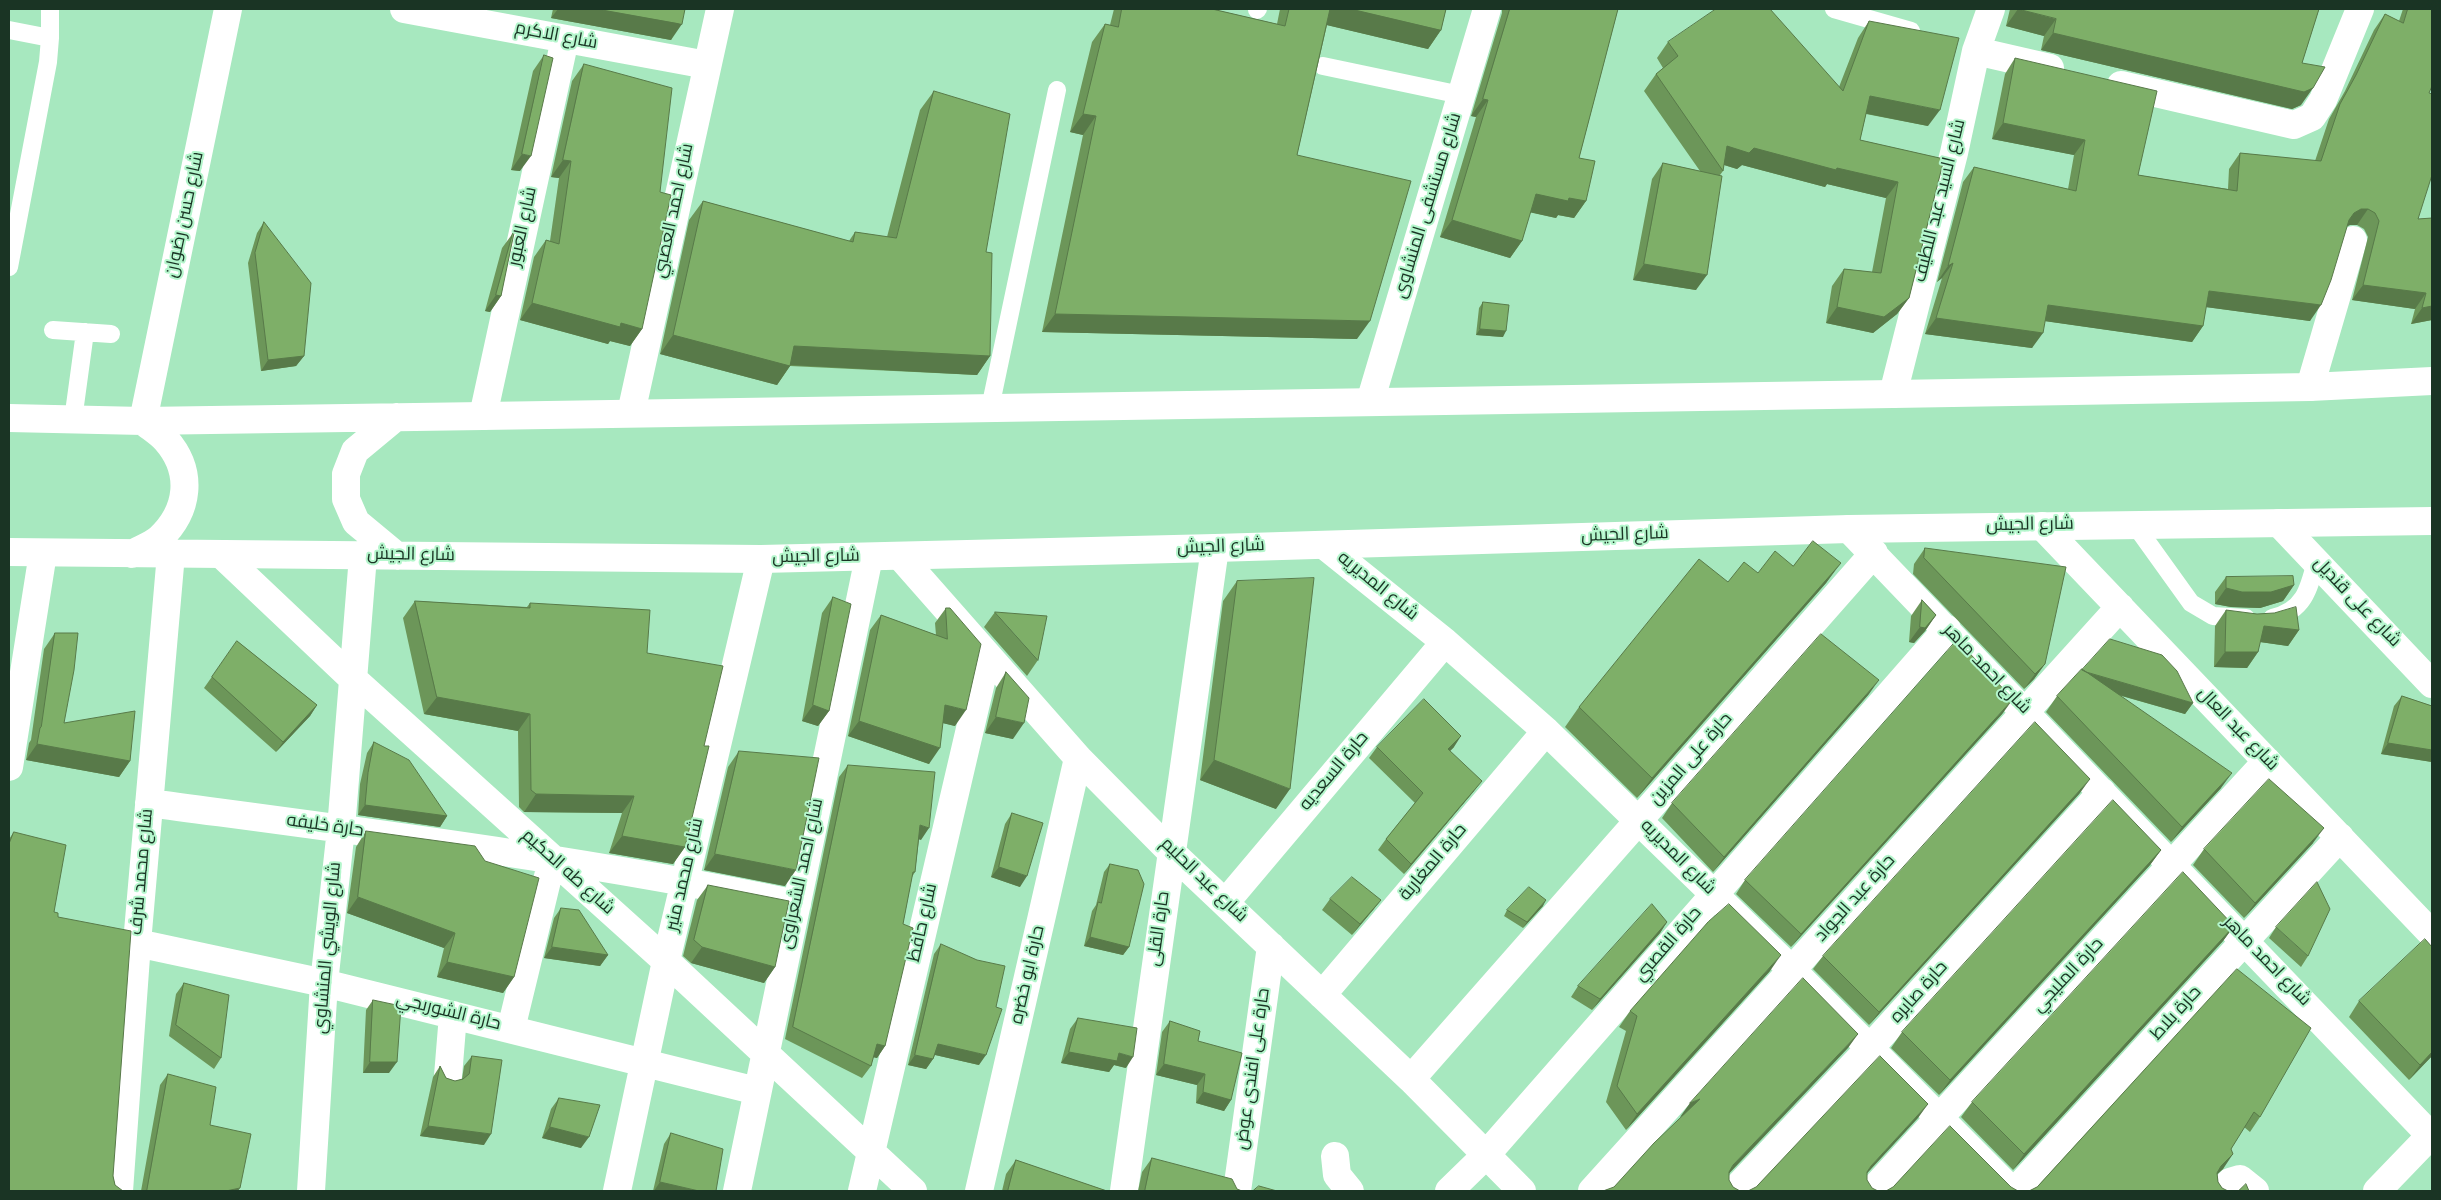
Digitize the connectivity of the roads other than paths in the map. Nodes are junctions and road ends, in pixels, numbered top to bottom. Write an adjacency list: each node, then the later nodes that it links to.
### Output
1 (50, 9): 11 (lane)
2 (228, 9): 33 (street, شارع حسن رضوان)
3 (404, 9): 12 (street, شارع الاكرم)
4 (720, 9): 14 (street, شارع احمد العصبي)
5 (1487, 9): 17 (street, شارع مستشفى المنشاوى)
6 (1834, 9): 10 (lane)
7 (1991, 9): 13 (street, شارع السيد عبد اللطيف)
8 (2360, 9): 13 (street)
9 (9, 30): 11 (lane)
10 (1928, 37)
11 (50, 38): 19 (lane)
12 (565, 39): 14 (street, شارع الاكرم); 29 (street, شارع العبور)
13 (1966, 48): 25 (street, شارع السيد عبد اللطيف)
14 (707, 65): 28 (street, شارع احمد العصبي)
15 (1323, 66): 17 (lane)
16 (1057, 90): 27 (lane)
17 (1462, 96): 26 (street, شارع مستشفى المنشاوى)
18 (2353, 240): 24 (street)
19 (9, 268)
20 (53, 330): 21 (lane)
21 (85, 332): 22 (lane); 32 (lane)
22 (111, 334)
23 (2432, 381): 24 (street)
24 (2310, 387): 25 (street)
25 (1893, 394): 26 (street)
26 (1370, 402): 27 (street)
27 (990, 408): 28 (street)
28 (631, 414): 29 (street)
29 (483, 416): 30 (street)
30 (396, 417): 33 (street); 48 (street)
31 (9, 418): 32 (street)
32 (73, 420): 33 (street)
33 (143, 420): 44 (street)
34 (2432, 521): 35 (street, شارع الجيش)
35 (2279, 523): 36 (street, شارع الجيش); 52 (street, شارع على قنديل)
36 (2135, 525): 37 (street, شارع الجيش); 52 (lane)
37 (2042, 526): 38 (street, شارع الجيش); 53 (street, شارع عبد العال)
38 (1850, 529): 39 (street, شارع الجيش); 43 (street, شارع احمد ماهر)
39 (1324, 545): 40 (street, شارع الجيش); 55 (street, شارع المديريه)
40 (1215, 548): 49 (street, شارع الجيش); 69 (street, حارة القلى)
41 (9, 552): 42 (street, شارع الجيش)
42 (43, 553): 44 (street, شارع الجيش); 63 (street)
43 (1874, 553): 54 (street, شارع احمد ماهر); 66 (street, حارة على المزين)
44 (132, 554): 45 (street, شارع الجيش)
45 (170, 554): 46 (street, شارع الجيش); 65 (street, شارع محمد شرف)
46 (221, 554): 47 (street, شارع الجيش); 57 (street, شارع طه الحكيم)
47 (363, 556): 48 (street, شارع الجيش); 57 (street, شارع الويشي المنشاوي)
48 (397, 556): 51 (street, شارع الجيش)
49 (900, 556): 50 (street, شارع الجيش); 56 (street, شارع عبد الحليم)
50 (869, 557): 51 (street, شارع الجيش); 75 (street, شارع احمد الشعراوى)
51 (761, 559): 72 (street, شارع محمد منير)
52 (2316, 561): 58 (street, شارع على قنديل)
53 (2120, 607): 59 (street, حارة عبد الجواد); 62 (street, شارع عبد العال)
54 (1946, 629): 59 (street, شارع احمد ماهر); 73 (street, حارة القصبي)
55 (1445, 642): 60 (street, شارع المديريه); 74 (street, حارة السعديه)
56 (987, 656): 61 (street, شارع عبد الحليم); 94 (street, شارع حافظ)
57 (352, 678): 67 (street, شارع الويشي المنشاوي); 70 (street, شارع طه الحكيم)
58 (2432, 684)
59 (2026, 712): 64 (street, شارع احمد ماهر); 81 (street, حارة عبد الجواد)
60 (1546, 731): 66 (street, شارع المديريه); 83 (street, حارة المغاربة)
61 (1078, 758): 69 (street, شارع عبد الحليم); 104 (street, حارة ابو خضره)
62 (2267, 761): 68 (street, شارع عبد العال); 71 (street, حارة المليجي)
63 (9, 767)
64 (2102, 792): 71 (street, شارع احمد ماهر); 86 (street, حارة صابره)
65 (149, 803): 67 (street, حارة خليفه); 78 (street, شارع محمد شرف)
66 (1638, 820): 73 (street, شارع المديريه); 90 (street, حارة على المزين)
67 (341, 829): 70 (street, حارة خليفه); 82 (street, شارع الويشي المنشاوي)
68 (2340, 837): 76 (street, شارع عبد العال); 77 (street, حارة بلاط)
69 (1171, 852): 74 (street, شارع عبد الحليم); 105 (street, حارة القلى)
70 (552, 860): 72 (street, حارة خليفه); 80 (street, شارع طه الحكيم); 85 (street)
71 (2172, 864): 77 (street, شارع احمد ماهر); 92 (street, حارة المليجي)
72 (685, 880): 75 (street, حارة خليفه); 80 (street, شارع محمد منير)
73 (1714, 894): 81 (street, شارع المديريه); 96 (street, حارة القصبي)
74 (1225, 903): 79 (street, شارع عبد الحليم)
75 (797, 904): 87 (street, شارع احمد الشعراوى)
76 (2430, 928)
77 (2245, 939): 93 (street, شارع احمد ماهر); 113 (street, حارة بلاط)
78 (137, 943): 82 (street, حارة الشوربجي); 98 (street, شارع محمد شرف)
79 (1271, 946): 83 (street, شارع عبد الحليم); 106 (street, حارة على افندى عوض)
80 (666, 961): 87 (street, شارع طه الحكيم); 88 (street, شارع محمد منير)
81 (1792, 970): 86 (street, شارع المديريه); 110 (street, حارة عبد الجواد)
82 (324, 983): 84 (street, حارة الشوربجي); 99 (street, شارع الويشي المنشاوي)
83 (1322, 995): 90 (street, شارع عبد الحليم)
84 (453, 1015): 85 (street, حارة الشوربجي); 89 (street)
85 (510, 1029): 88 (street, حارة الشوربجي)
86 (1869, 1048): 92 (street, شارع المديريه); 111 (street, حارة صابره)
87 (765, 1054): 91 (street, شارع احمد الشعراوى); 94 (street, شارع طه الحكيم)
88 (645, 1063): 91 (street, حارة الشوربجي); 100 (street, شارع محمد منير)
89 (448, 1076)
90 (1411, 1079): 96 (street, شارع عبد الحليم)
91 (757, 1091): 101 (street, شارع احمد الشعراوى)
92 (1939, 1117): 112 (street, حارة المليجي); 113 (street, شارع المديريه)
93 (2431, 1136): 115 (street)
94 (870, 1151): 102 (street, شارع حافظ); 103 (street, شارع طه الحكيم)
95 (1335, 1156): 107 (street)
96 (1485, 1156): 108 (street, حارة القصبي); 109 (street, شارع عبد الحليم)
97 (2226, 1187): 114 (street)
98 (119, 1191)
99 (311, 1191)
100 (616, 1191)
101 (737, 1191)
102 (862, 1191)
103 (913, 1191)
104 (979, 1191)
105 (1124, 1191)
106 (1237, 1191)
107 (1350, 1191)
108 (1449, 1191)
109 (1522, 1191)
110 (1592, 1191)
111 (1734, 1191)
112 (1872, 1191)
113 (2014, 1191)
114 (2255, 1191)
115 (2377, 1191)

